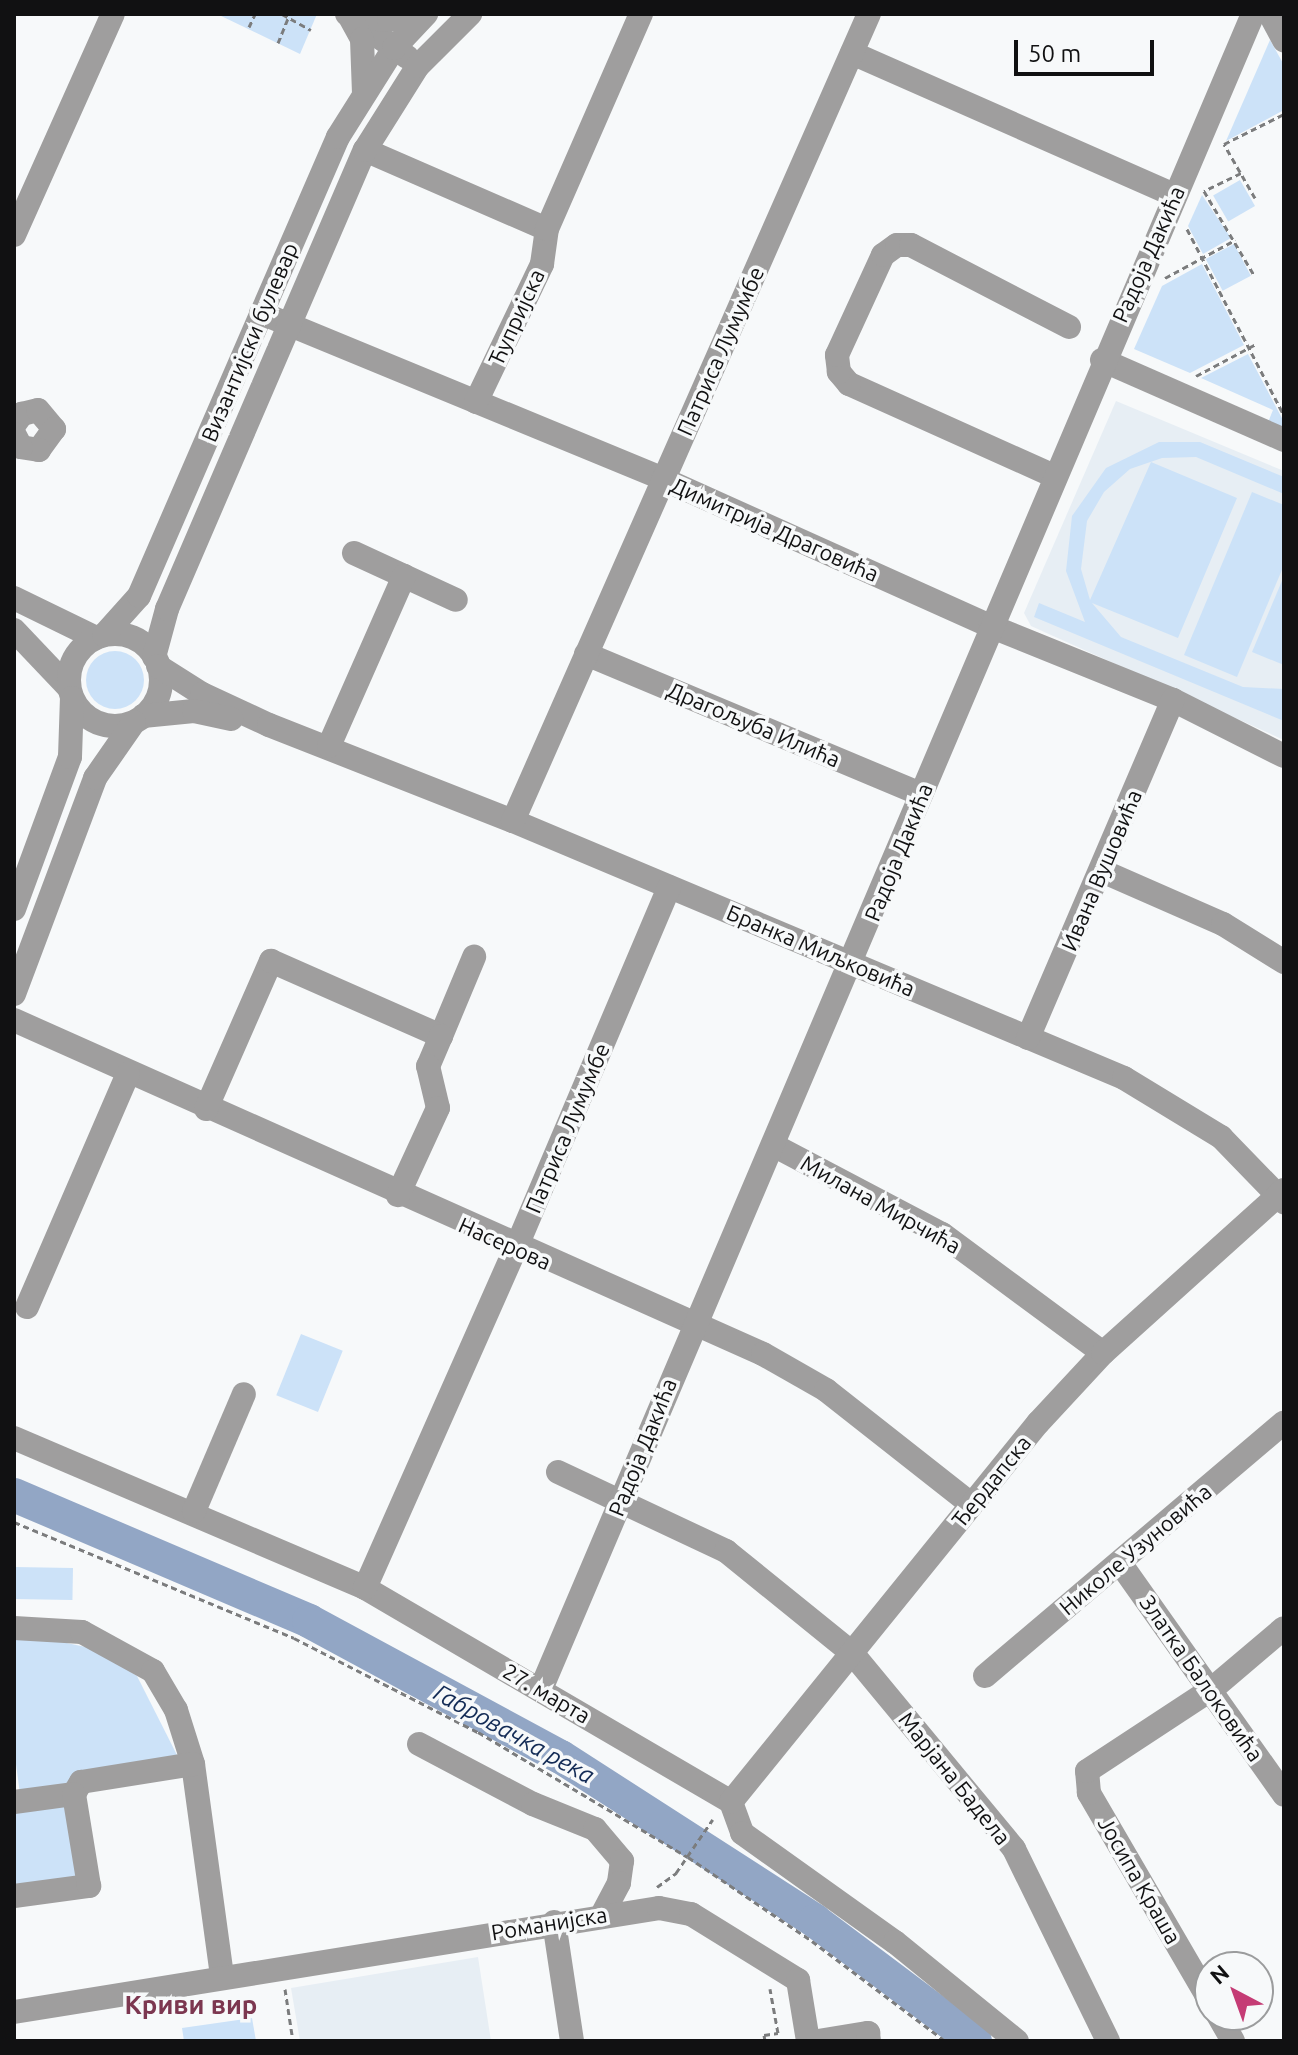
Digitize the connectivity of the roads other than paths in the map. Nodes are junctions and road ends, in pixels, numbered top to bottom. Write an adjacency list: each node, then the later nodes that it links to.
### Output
1 (113, 14): 19 (street)
2 (414, 14): 9 (street)
3 (426, 14): 12 (street, Византијски булевар)
4 (470, 14): 14 (street, Византијски булевар)
5 (638, 14): 10 (street); 18 (street, Ћупријска)
6 (869, 14): 13 (street, Патриса Лумумбе)
7 (1253, 14): 17 (street, Радоја Дакића)
8 (1270, 14): 11 (street)
9 (348, 15): 12 (street); 15 (street)
10 (614, 27)
11 (1284, 40)
12 (394, 48): 14 (street); 15 (street, Византијски булевар)
13 (852, 53): 17 (street); 28 (street, Патриса Лумумбе)
14 (418, 66): 16 (street, Византијски булевар)
15 (364, 94): 20 (street, Византијски булевар)
16 (365, 150): 18 (street); 21 (street, Византијски булевар)
17 (1174, 195): 23 (street, Радоја Дакића)
18 (547, 229): 24 (street, Ћупријска)
19 (14, 235)
20 (261, 313): 21 (street, Димитрија Драговића); 35 (street, Византијски булевар)
21 (286, 322): 24 (street, Димитрија Драговића); 37 (street, Византијски булевар)
22 (1069, 327): 27 (street)
23 (1102, 360): 26 (street); 27 (street, Радоја Дакића)
24 (476, 402): 28 (street, Димитрија Драговића)
25 (16, 430): 25 (street)
26 (1284, 440)
27 (1054, 476): 33 (street, Радоја Дакића)
28 (663, 479): 33 (street, Димитрија Драговића); 36 (street, Патриса Лумумбе)
29 (354, 553): 30 (street)
30 (404, 576): 32 (street); 42 (street)
31 (14, 598): 35 (street)
32 (456, 600)
33 (990, 626): 39 (street, Димитрија Драговића); 44 (street, Радоја Дакића)
34 (14, 630): 38 (street)
35 (100, 637): 37 (street); 38 (street)
36 (586, 654): 44 (street, Драгољуба Илића); 45 (street, Патриса Лумумбе)
37 (156, 662): 40 (street); 41 (street, Бранка Миљковића)
38 (71, 693): 40 (street); 48 (street)
39 (1173, 700): 43 (street, Димитрија Драговића); 46 (street, Ивана Вушовића)
40 (138, 719): 41 (street, Бранка Миљковића); 52 (street)
41 (269, 725): 42 (street, Бранка Миљковића)
42 (329, 746): 45 (street, Бранка Миљковића)
43 (1284, 756)
44 (921, 794): 50 (street, Радоја Дакића)
45 (513, 821): 47 (street, Бранка Миљковића)
46 (1102, 871): 51 (street); 55 (street, Ивана Вушовића)
47 (669, 887): 50 (street, Бранка Миљковића); 61 (street, Патриса Лумумбе)
48 (14, 909)
49 (474, 957): 54 (street)
50 (853, 962): 55 (street, Бранка Миљковића); 58 (street, Радоја Дакића)
51 (1284, 962)
52 (14, 994)
53 (14, 1020): 56 (street, Насерова)
54 (441, 1036): 57 (street); 59 (street)
55 (1028, 1038): 60 (street, Бранка Миљковића)
56 (128, 1074): 57 (street, Насерова); 62 (street)
57 (206, 1109): 59 (street, Насерова)
58 (773, 1145): 63 (street, Радоја Дакића); 64 (street, Милана Мирчића)
59 (398, 1195): 61 (street, Насерова)
60 (1282, 1196): 64 (street, Ђердапска)
61 (516, 1248): 63 (street, Насерова); 73 (street, Патриса Лумумбе)
62 (27, 1307)
63 (693, 1322): 69 (street, Радоја Дакића); 70 (street, Насерова)
64 (1103, 1353): 70 (street, Ђердапска)
65 (244, 1394): 71 (street)
66 (1284, 1422): 72 (street, Николе Узуновића)
67 (14, 1438): 71 (street, 27. марта)
68 (558, 1472): 69 (street, Марјана Бадела)
69 (621, 1500): 76 (street, Марјана Бадела); 78 (street, Радоја Дакића)
70 (971, 1504): 76 (street, Ђердапска)
71 (194, 1511): 73 (street, 27. марта)
72 (1120, 1563): 77 (street, Николе Узуновића); 79 (street, Златка Балоковића)
73 (365, 1588): 78 (street, 27. марта)
74 (14, 1628): 81 (street)
75 (1284, 1628): 79 (street)
76 (852, 1653): 85 (street, Ђердапска); 97 (street, Марјана Бадела)
77 (985, 1676)
78 (541, 1689): 85 (street, 27. марта)
79 (1212, 1689): 83 (street, Златка Балоковића); 89 (street, Јосипа Краша)
80 (419, 1744): 87 (street)
81 (193, 1764): 82 (street); 90 (street)
82 (74, 1794): 84 (street); 86 (street)
83 (1284, 1795)
84 (14, 1802)
85 (731, 1802): 96 (street)
86 (14, 1896)
87 (602, 1915): 88 (street, Романијска); 93 (street, Романијска)
88 (554, 1922): 90 (street, Романијска); 92 (street)
89 (1194, 1973)
90 (222, 1977): 91 (street, Романијска)
91 (14, 2012)
92 (572, 2041)
93 (808, 2041)
94 (818, 2041): 95 (street)
95 (869, 2041)
96 (1017, 2041)
97 (1108, 2041)

